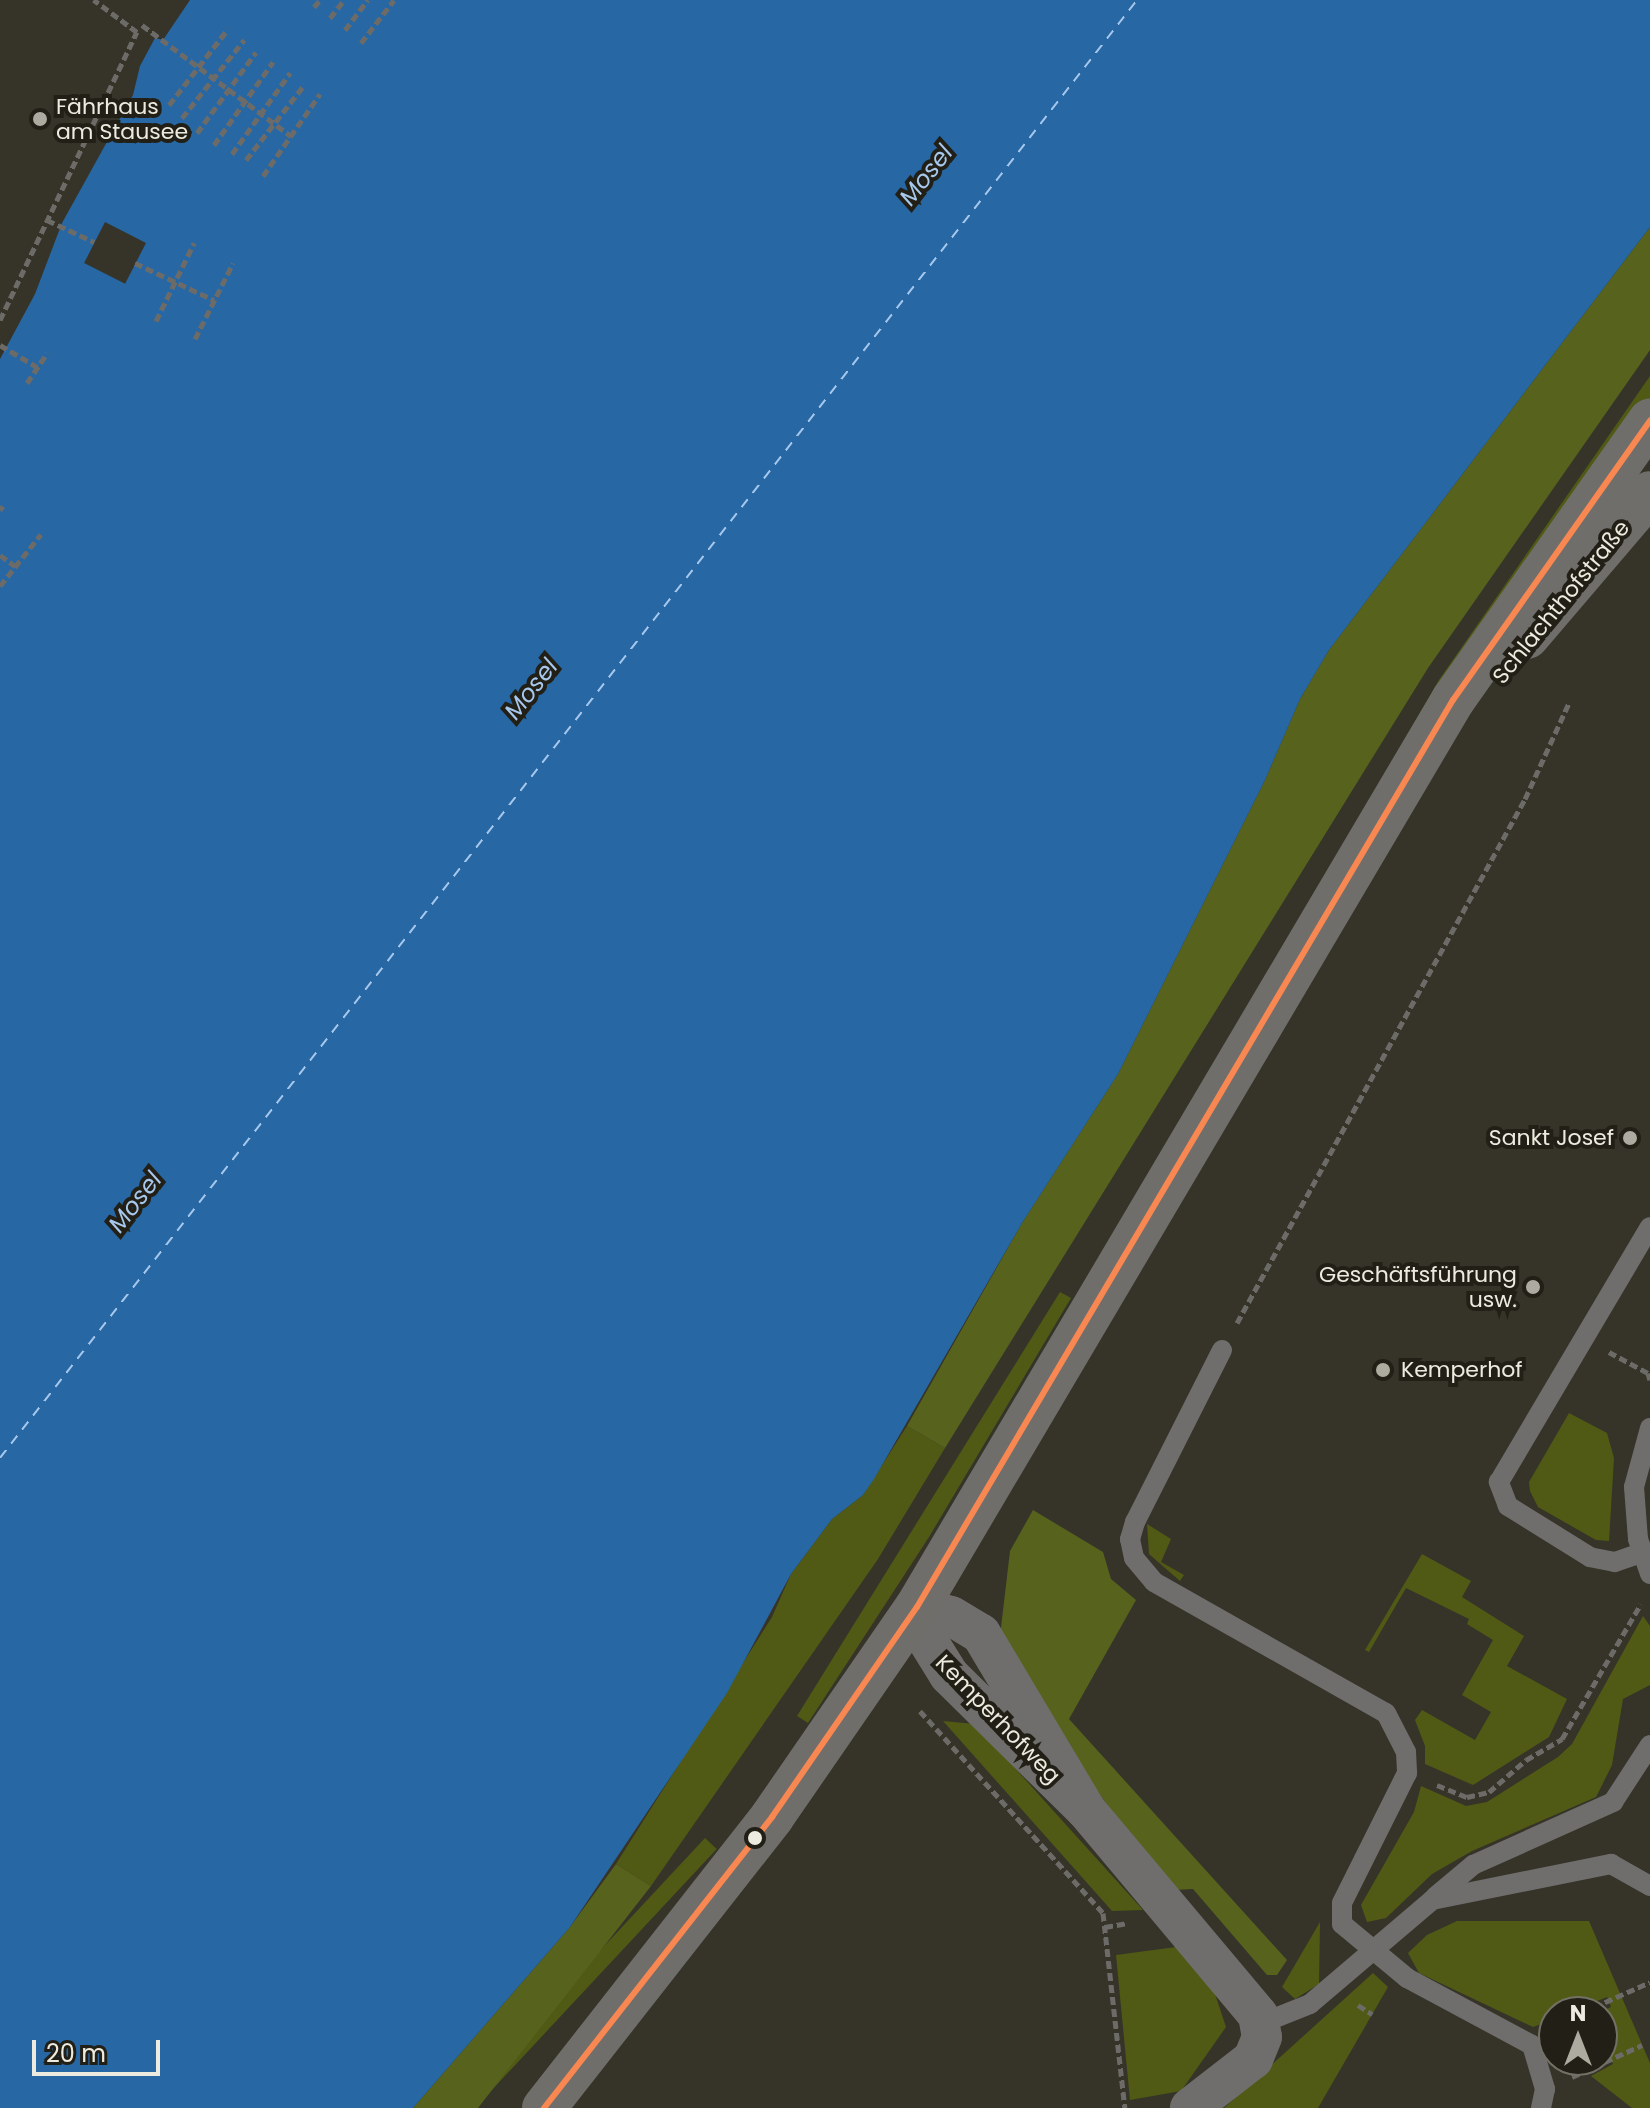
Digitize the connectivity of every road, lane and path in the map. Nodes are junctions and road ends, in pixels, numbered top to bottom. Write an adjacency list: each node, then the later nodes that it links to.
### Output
1 (94, 0): 32 (path)
2 (320, 0): 6 (path)
3 (344, 0): 7 (path)
4 (368, 0): 10 (path)
5 (391, 1): 12 (path)
6 (314, 7)
7 (330, 18)
8 (142, 25): 15 (path)
9 (228, 29): 15 (path)
10 (345, 30)
11 (244, 40): 17 (path)
12 (361, 43)
13 (256, 52): 19 (path)
14 (273, 62): 21 (path)
15 (198, 67): 17 (path); 22 (path)
16 (290, 73): 23 (path)
17 (213, 78): 19 (path); 24 (path)
18 (305, 84): 25 (path)
19 (228, 90): 21 (path); 26 (path)
20 (320, 94): 27 (path)
21 (245, 102): 23 (path); 28 (path)
22 (169, 105)
23 (261, 113): 25 (path); 29 (path)
24 (182, 118)
25 (274, 124): 27 (path); 30 (path)
26 (197, 133)
27 (291, 136): 31 (path)
28 (214, 145)
29 (232, 154)
30 (246, 160)
31 (263, 176)
32 (47, 220): 33 (path); 39 (path)
33 (94, 242)
34 (194, 243): 37 (path)
35 (135, 263): 37 (path)
36 (233, 263): 38 (path)
37 (175, 282): 38 (path); 40 (path)
38 (214, 300): 41 (path)
39 (0, 320)
40 (156, 321)
41 (195, 339)
42 (0, 345): 44 (path)
43 (47, 353): 44 (path)
44 (37, 367): 45 (path)
45 (27, 383)
46 (1650, 421): 53 (main road, Schlachthofstraße)
47 (1650, 493): 53 (main road, Schlachthofstraße)
48 (41, 534): 50 (path)
49 (0, 555): 50 (path)
50 (15, 566): 51 (path)
51 (0, 586)
52 (1569, 703): 55 (path)
53 (1372, 843): 60 (main road)
54 (1650, 1227): 57 (lane)
55 (1222, 1350): 63 (lane)
56 (1650, 1428): 57 (lane)
57 (1641, 1553): 58 (lane)
58 (1650, 1574)
59 (1642, 1604): 63 (path)
60 (917, 1607): 71 (street, Kemperhofweg); 74 (main road)
61 (920, 1711): 75 (path)
62 (1650, 1745): 65 (lane)
63 (1407, 1773): 66 (lane)
64 (1650, 1886): 65 (lane)
65 (1432, 1900): 66 (lane)
66 (1372, 1953): 71 (lane); 73 (lane)
67 (1650, 1982): 68 (path)
68 (1618, 1996)
69 (1353, 2002): 70 (path)
70 (1372, 2014)
71 (1260, 2024): 76 (street)
72 (1642, 2045): 73 (path)
73 (1543, 2099)
74 (544, 2108)
75 (1125, 2108)
76 (1190, 2108)

